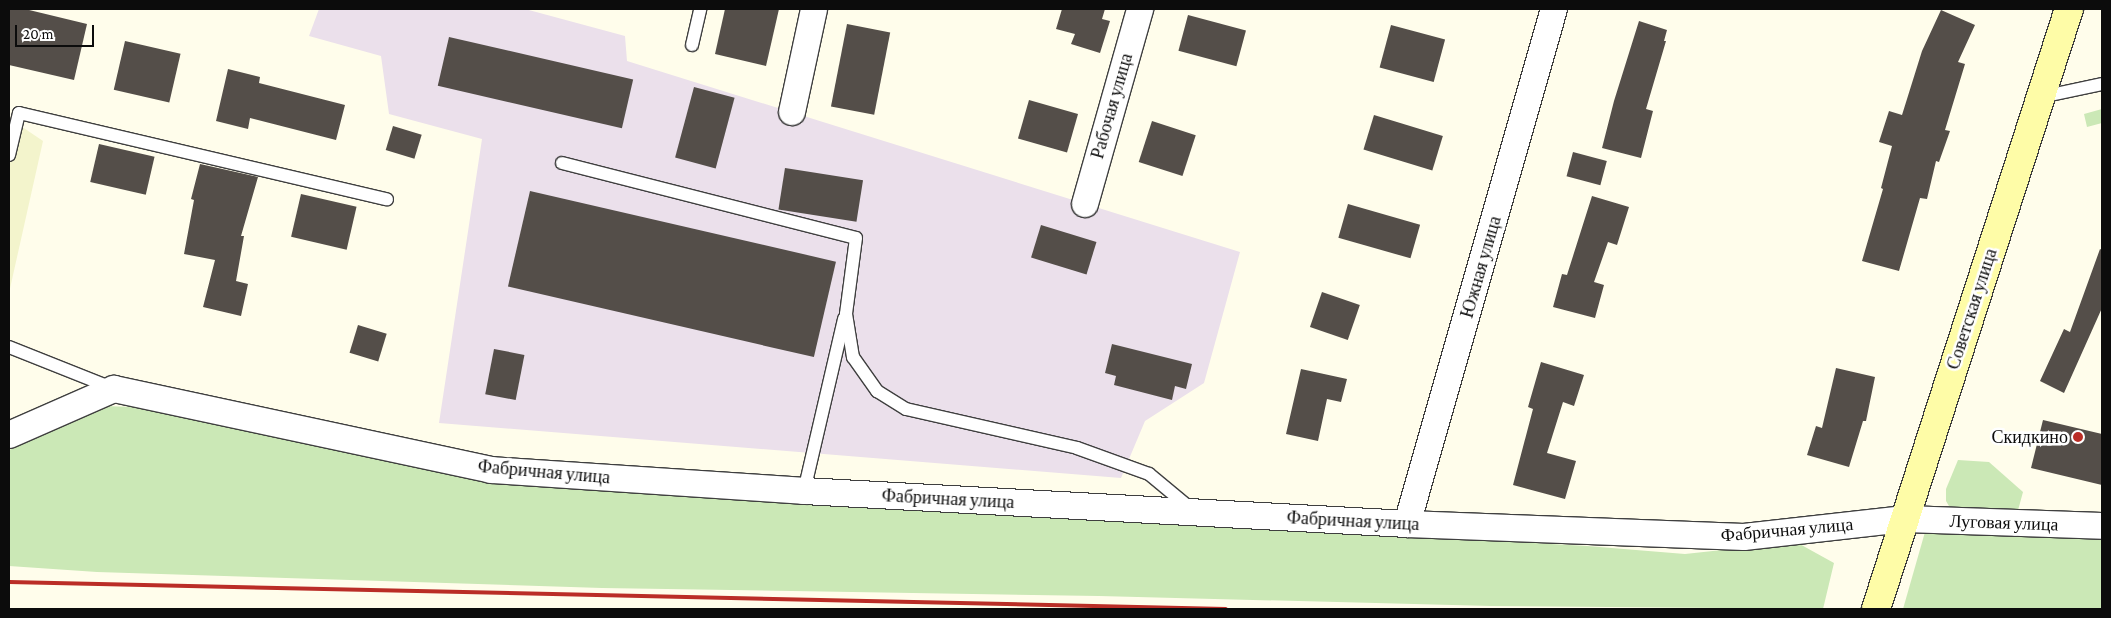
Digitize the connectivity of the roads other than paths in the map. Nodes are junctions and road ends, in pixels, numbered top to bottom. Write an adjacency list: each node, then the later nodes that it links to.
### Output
1 (700, 9): 6 (lane)
2 (814, 9): 9 (street)
3 (1140, 9): 13 (street, Рабочая улица)
4 (1554, 9): 21 (street, Южная улица)
5 (2068, 9): 8 (main road, Советская улица)
6 (692, 45)
7 (2102, 84): 8 (lane)
8 (2040, 98): 20 (main road, Советская улица)
9 (792, 112)
10 (9, 155): 12 (lane)
11 (562, 163): 14 (lane)
12 (387, 199)
13 (1085, 204)
14 (846, 314): 18 (lane); 19 (lane)
15 (9, 347): 16 (lane)
16 (114, 389): 17 (street); 18 (street, Фабричная улица)
17 (9, 435)
18 (804, 491): 19 (street, Фабричная улица)
19 (1194, 511): 21 (street, Фабричная улица)
20 (1905, 519): 21 (street, Фабричная улица); 22 (street, Луговая улица); 23 (main road, Советская улица)
21 (1407, 524)
22 (2102, 526)
23 (1876, 609)

